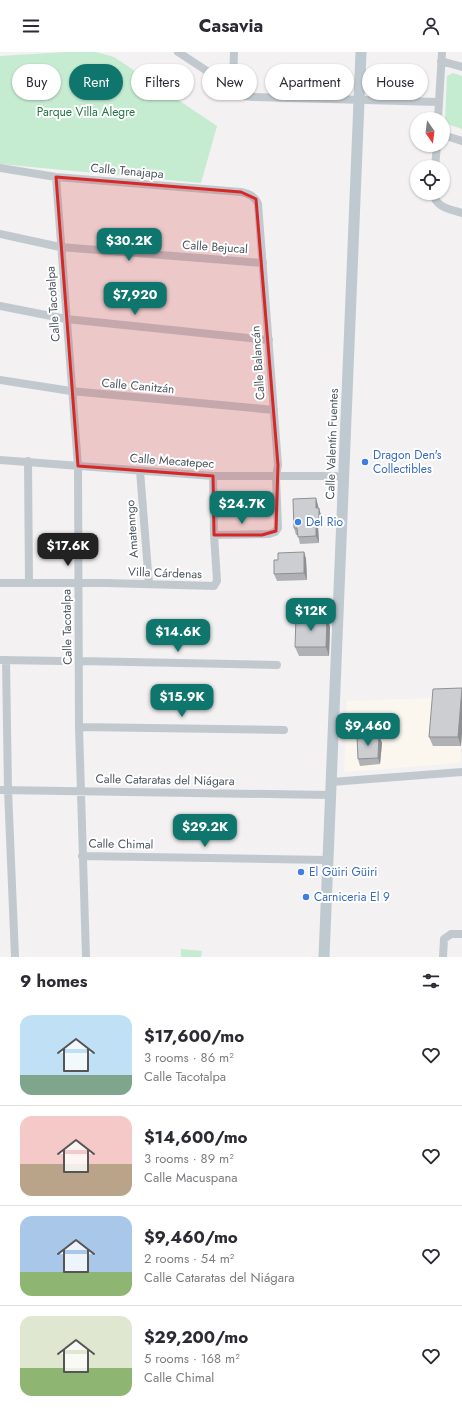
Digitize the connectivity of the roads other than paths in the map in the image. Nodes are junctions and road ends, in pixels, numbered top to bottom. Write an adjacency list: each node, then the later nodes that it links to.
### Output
1 (178, 52): 8 (street)
2 (234, 52): 6 (street)
3 (361, 52): 10 (street, Calle Valentín Fuentes)
4 (442, 52): 5 (street)
5 (441, 61): 7 (street); 11 (street)
6 (234, 64)
7 (462, 67)
8 (202, 68)
9 (257, 97): 10 (street)
10 (359, 100): 11 (street); 35 (street, Calle Valentín Fuentes)
11 (438, 102): 12 (street)
12 (438, 112)
13 (450, 138): 14 (street)
14 (462, 142)
15 (0, 168): 16 (street, Calle Tenajapa)
16 (56, 177): 17 (street, Calle Tenajapa); 21 (street, Calle Tacotalpa)
17 (252, 195): 22 (street, Calle Balancán)
18 (436, 200): 19 (street)
19 (462, 213)
20 (0, 234): 21 (street, Calle Bejucal)
21 (60, 247): 22 (street, Calle Bejucal); 24 (street, Calle Tacotalpa)
22 (262, 263): 25 (street, Calle Balancán)
23 (0, 306): 24 (street)
24 (66, 319): 25 (street); 27 (street, Calle Tacotalpa)
25 (269, 340): 28 (street, Calle Balancán)
26 (0, 380): 27 (street, Calle Canitzán)
27 (71, 392): 28 (street, Calle Canitzán); 31 (street, Calle Tacotalpa)
28 (274, 410): 34 (street, Calle Balancán)
29 (0, 460): 30 (street, Calle Mecatepec)
30 (28, 461): 31 (street, Calle Mecatepec); 38 (street)
31 (78, 466): 32 (street, Calle Mecatepec); 39 (street, Calle Tacotalpa)
32 (140, 471): 33 (street, Calle Mecatepec); 40 (street, Amatenngo)
33 (213, 476): 34 (street, Calle Mecatepec); 36 (street)
34 (276, 477): 35 (street, Calle Mecatepec); 36 (street, Calle Balancán)
35 (343, 478): 48 (street, Calle Valentín Fuentes)
36 (214, 535): 40 (street, Villa Cárdenas)
37 (0, 583): 38 (street, Villa Cárdenas)
38 (29, 583): 39 (street, Villa Cárdenas)
39 (78, 583): 40 (street, Villa Cárdenas); 43 (street, Calle Tacotalpa)
40 (149, 584)
41 (3, 660): 42 (street); 49 (street)
42 (62, 661)
43 (80, 661): 44 (street); 45 (street, Calle Tacotalpa)
44 (277, 665)
45 (79, 727): 46 (street); 50 (street, Calle Tacotalpa)
46 (284, 730)
47 (462, 772): 48 (street)
48 (331, 782): 51 (street, Calle Valentín Fuentes)
49 (4, 790): 50 (street, Calle Cataratas del Niágara); 55 (street)
50 (80, 791): 51 (street, Calle Cataratas del Niágara); 52 (street, Calle Tacotalpa)
51 (330, 795): 53 (street, Calle Valentín Fuentes)
52 (82, 856): 53 (street, Calle Chimal); 56 (street, Calle Tacotalpa)
53 (328, 860): 57 (street, Calle Valentín Fuentes)
54 (462, 934): 58 (street)
55 (16, 957)
56 (86, 957)
57 (324, 957)
58 (443, 957)

